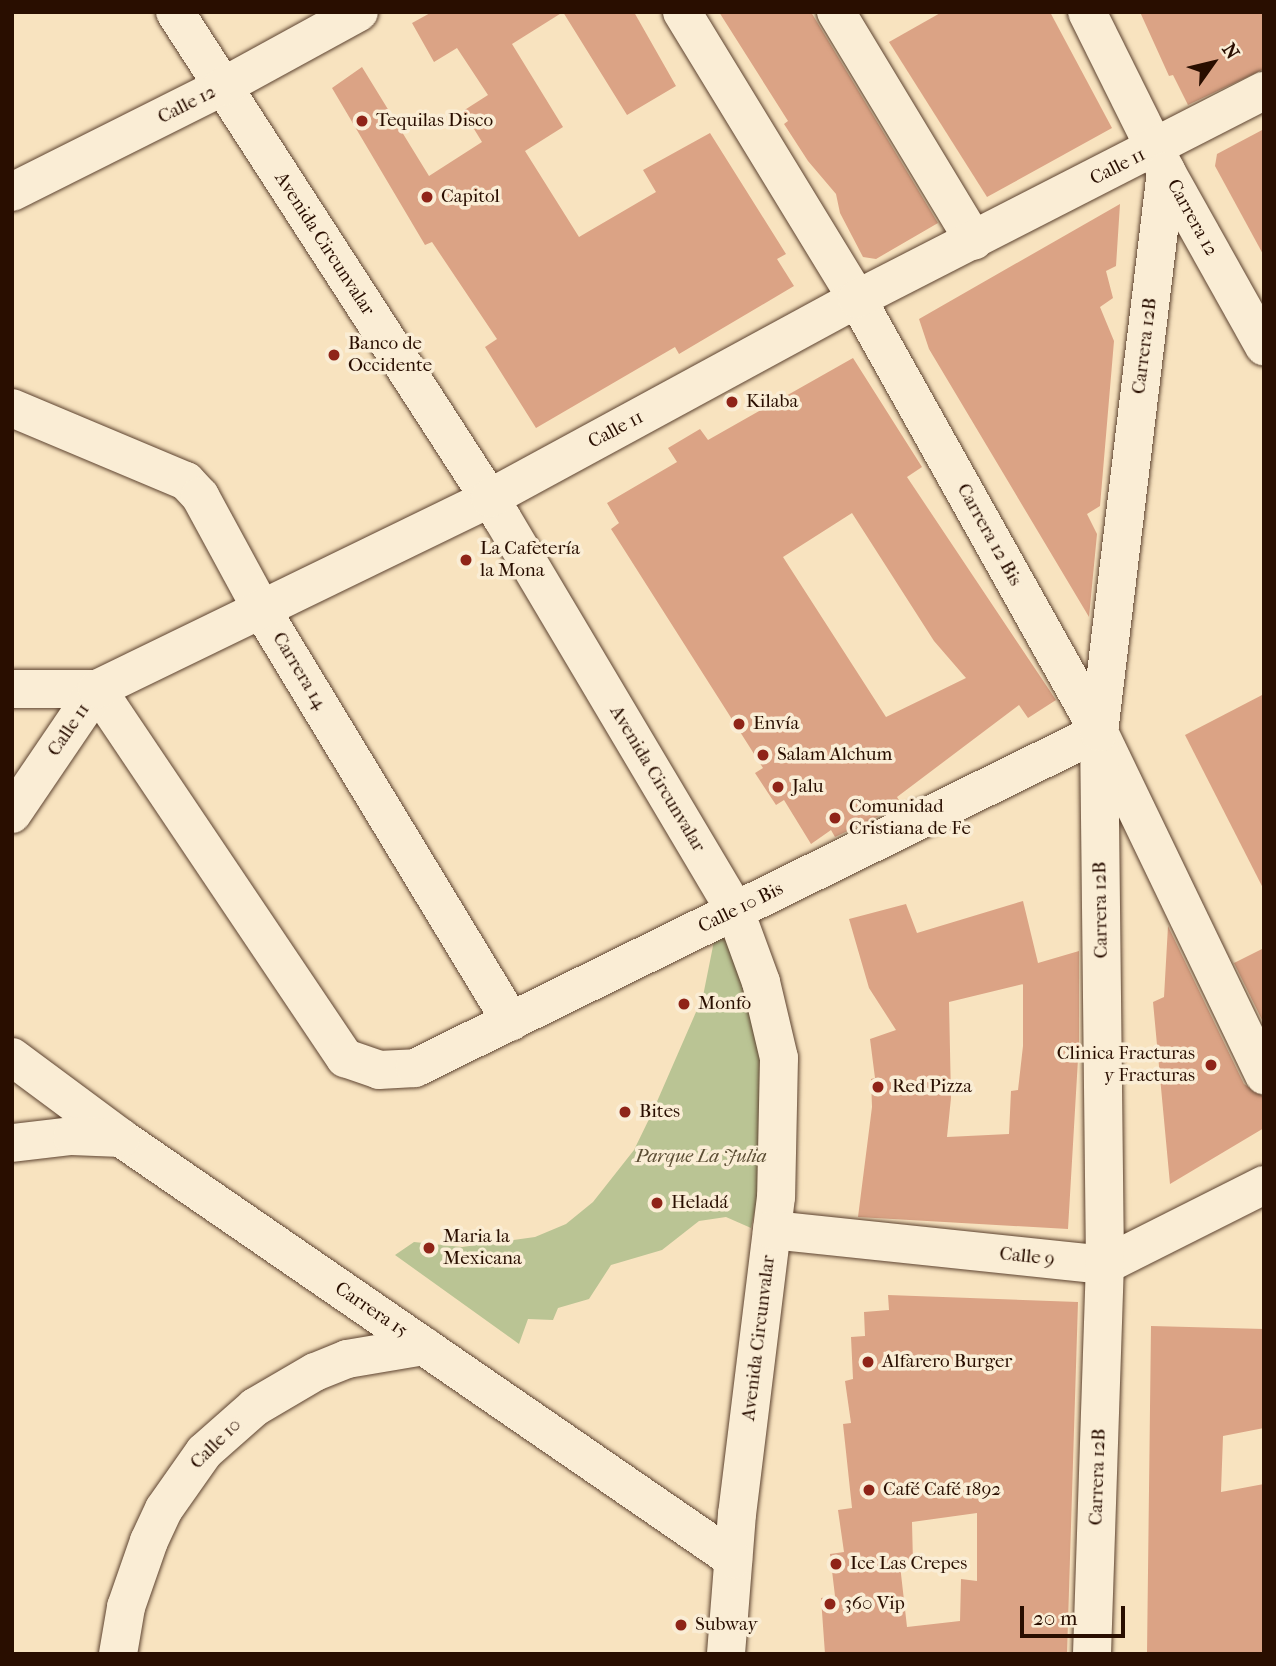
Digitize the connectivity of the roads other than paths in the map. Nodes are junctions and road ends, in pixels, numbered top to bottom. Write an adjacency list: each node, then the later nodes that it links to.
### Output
1 (175, 12): 6 (street, Avenida Circunvalar)
2 (359, 12): 6 (street, Calle 12)
3 (682, 12): 11 (street, Carrera 12 Bis)
4 (836, 12): 10 (street)
5 (1087, 12): 8 (street, Carrera 12)
6 (222, 87): 9 (street, Calle 12); 14 (street, Avenida Circunvalar)
7 (1264, 91): 8 (street, Calle 11)
8 (1161, 159): 10 (street, Calle 11); 12 (street, Carrera 12); 18 (street, Carrera 12B)
9 (12, 192)
10 (974, 241): 11 (street, Calle 11)
11 (857, 299): 14 (street, Calle 11); 18 (street, Carrera 12 Bis)
12 (1264, 346)
13 (12, 408): 15 (street, Carrera 14)
14 (490, 498): 15 (street, Calle 11); 20 (street, Avenida Circunvalar)
15 (263, 612): 17 (street, Calle 11); 21 (street, Carrera 14)
16 (12, 689): 17 (street)
17 (97, 689): 19 (street, Calle 11); 21 (street, Calle 10 Bis)
18 (1099, 732): 20 (street, Calle 10 Bis); 23 (street, Carrera 12 Bis); 28 (street, Carrera 12B)
19 (12, 814)
20 (735, 911): 21 (street, Calle 10 Bis); 27 (street, Avenida Circunvalar)
21 (511, 1022)
22 (12, 1057): 24 (street, Carrera 15)
23 (1264, 1075)
24 (121, 1138): 25 (street); 29 (street, Carrera 15)
25 (12, 1143)
26 (1264, 1185): 28 (street)
27 (772, 1230): 28 (street, Calle 9); 30 (street, Avenida Circunvalar)
28 (1105, 1265): 33 (street, Carrera 12B)
29 (424, 1346): 30 (street, Carrera 15); 31 (street, Calle 10)
30 (733, 1559): 32 (street, Avenida Circunvalar)
31 (118, 1654)
32 (726, 1654)
33 (1092, 1654)

